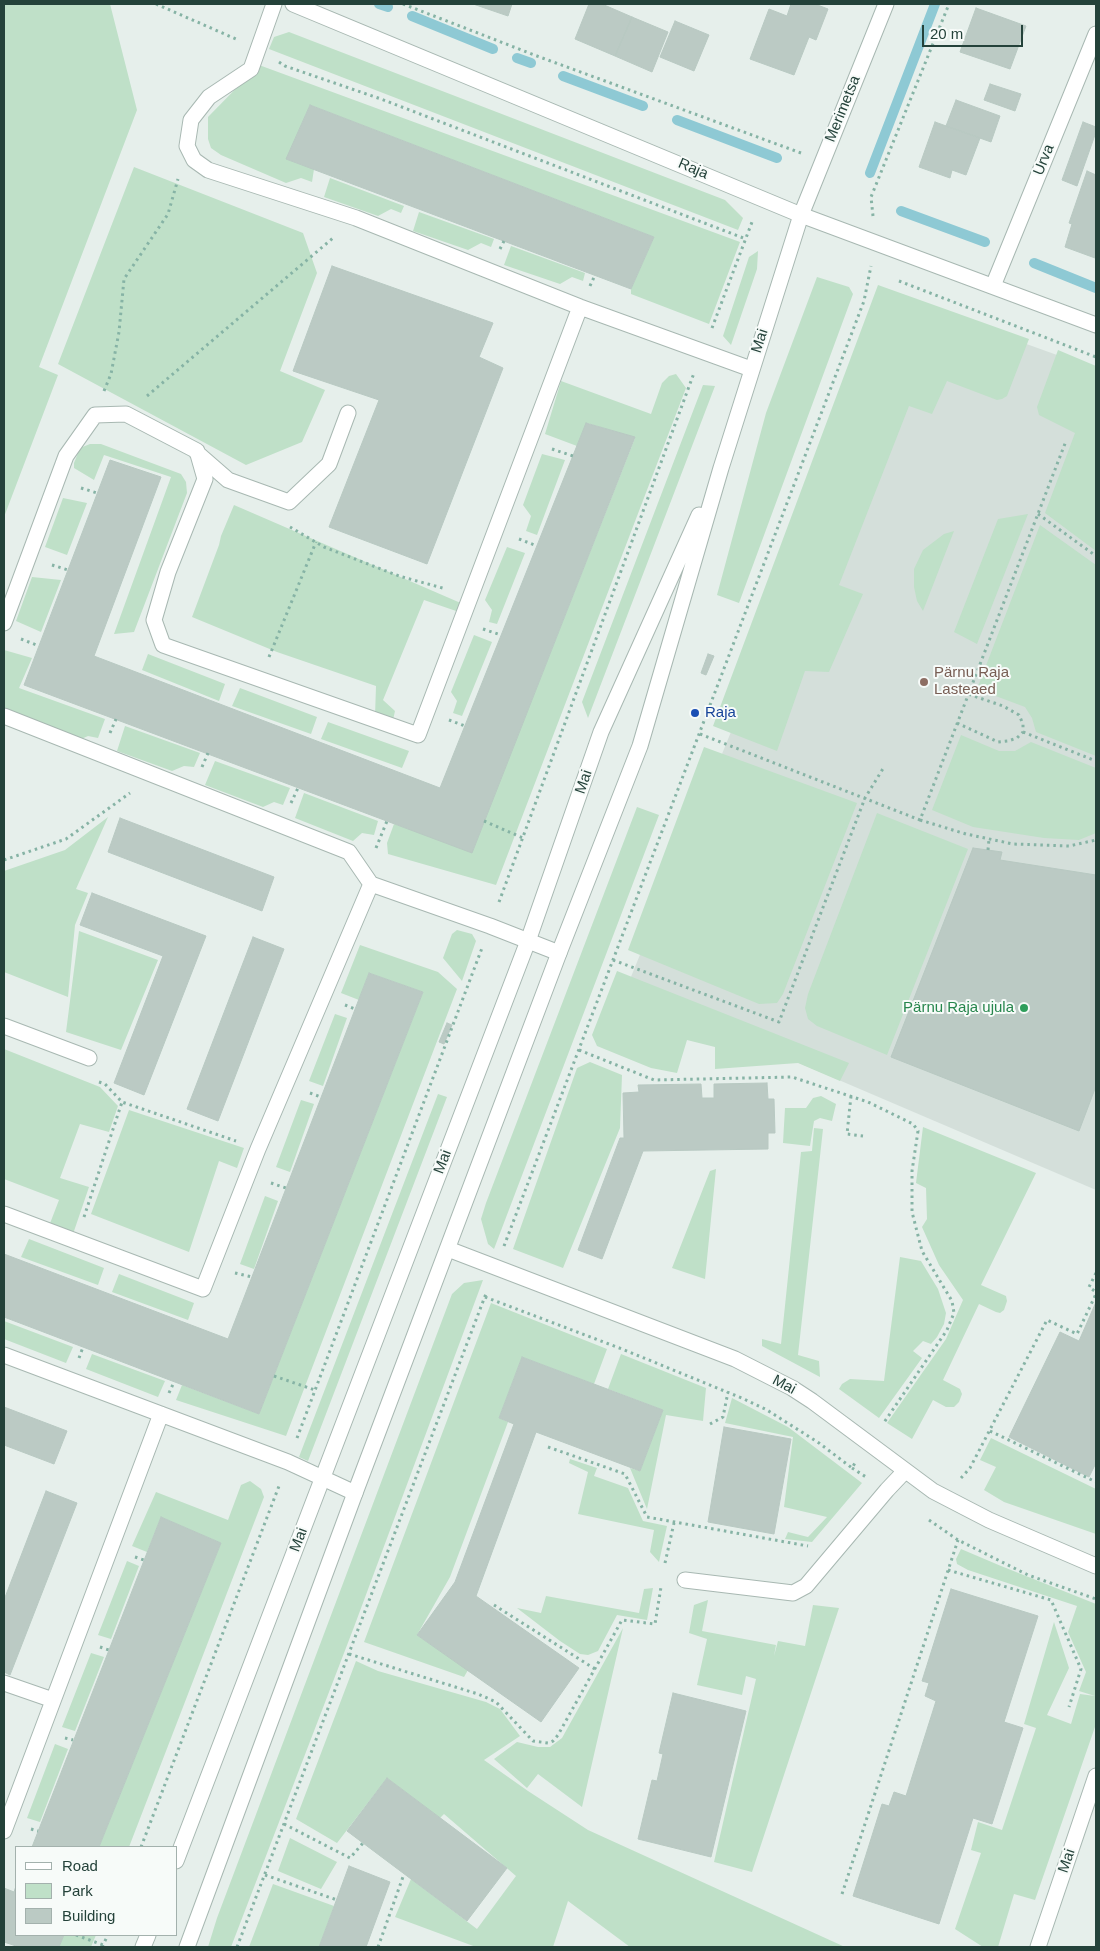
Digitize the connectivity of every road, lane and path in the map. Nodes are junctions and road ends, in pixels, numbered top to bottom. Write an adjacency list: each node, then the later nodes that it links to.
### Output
1 (156, 4): 8 (path)
2 (274, 4): 8 (street)
3 (293, 4): 11 (street, Raja)
4 (403, 4): 10 (path)
5 (886, 4): 10 (street, Merimetsa)
6 (949, 4): 15 (path)
7 (1096, 34): 19 (street, Urva)
8 (258, 49): 9 (street); 14 (path)
9 (187, 146): 13 (street); 27 (path)
10 (822, 160): 12 (street, Merimetsa)
11 (761, 198): 12 (street, Raja); 14 (path)
12 (801, 215): 15 (street, Raja); 24 (street, Mai)
13 (356, 218): 20 (street); 26 (path)
14 (746, 239): 22 (path)
15 (876, 242): 16 (path); 19 (street, Raja)
16 (870, 270): 17 (path); 42 (path)
17 (879, 273)
18 (898, 280): 23 (path)
19 (992, 286): 21 (street, Raja)
20 (580, 307): 22 (street); 35 (street)
21 (1096, 325)
22 (702, 351): 24 (street); 49 (path)
23 (1096, 357)
24 (751, 369): 30 (street, Mai)
25 (348, 412): 29 (street)
26 (126, 414): 27 (street); 29 (street)
27 (95, 415): 36 (street)
28 (1066, 441): 31 (path)
29 (197, 453): 37 (street)
30 (721, 468): 56 (street, Mai); 57 (street, Mai)
31 (1038, 514): 34 (path); 38 (path)
32 (282, 522): 33 (path)
33 (316, 542): 35 (path); 37 (path)
34 (1096, 556)
35 (470, 595): 37 (street)
36 (4, 623)
37 (260, 679)
38 (968, 694): 40 (path); 41 (path)
39 (4, 716): 45 (street)
40 (957, 723): 41 (path); 47 (path)
41 (1023, 732): 43 (path)
42 (700, 734): 46 (path); 58 (path)
43 (1096, 761)
44 (884, 767): 46 (path)
45 (155, 775): 53 (path); 54 (street)
46 (865, 798): 47 (path); 58 (path)
47 (920, 820): 50 (path)
48 (484, 821): 49 (path)
49 (523, 838): 55 (path)
50 (989, 839): 51 (path); 52 (path)
51 (1096, 840)
52 (988, 850)
53 (4, 860)
54 (371, 884): 55 (street); 68 (street)
55 (490, 926): 56 (street); 82 (path)
56 (528, 941): 57 (street); 91 (street, Mai)
57 (559, 953): 73 (street, Mai)
58 (613, 960): 60 (path)
59 (4, 1026): 61 (street)
60 (579, 1050): 64 (path); 74 (path)
61 (89, 1058)
62 (96, 1080): 66 (path)
63 (302, 1091): 65 (path)
64 (851, 1096): 67 (path); 87 (path)
65 (321, 1097)
66 (122, 1102): 68 (path); 72 (path)
67 (862, 1136)
68 (258, 1149): 72 (street)
69 (268, 1182): 70 (path)
70 (286, 1188)
71 (4, 1214): 72 (street)
72 (76, 1241)
73 (448, 1249): 74 (street, Mai); 94 (street, Mai)
74 (496, 1266): 79 (path); 87 (street, Mai)
75 (235, 1272): 77 (path)
76 (1096, 1274): 78 (path)
77 (252, 1277)
78 (1096, 1293): 86 (path)
79 (485, 1297): 83 (path); 104 (path)
80 (4, 1355): 84 (street)
81 (274, 1376): 82 (path)
82 (315, 1390): 89 (path)
83 (728, 1392): 85 (path); 87 (path)
84 (161, 1414): 89 (street); 107 (street)
85 (710, 1424)
86 (990, 1431): 92 (path); 93 (path)
87 (870, 1443): 90 (street, Mai)
88 (548, 1447): 95 (path)
89 (288, 1462): 91 (street); 113 (path)
90 (905, 1471): 99 (street, Mai); 101 (street)
91 (322, 1478): 94 (street); 114 (street, Mai)
92 (959, 1480)
93 (1096, 1482)
94 (355, 1493): 121 (street, Mai)
95 (674, 1523): 97 (path); 98 (path)
96 (958, 1540): 100 (path)
97 (812, 1547)
98 (664, 1566)
99 (1096, 1566)
100 (948, 1570): 108 (path); 117 (path)
101 (685, 1580)
102 (661, 1585): 105 (path)
103 (494, 1605): 105 (path)
104 (349, 1654): 105 (path); 110 (path)
105 (595, 1669)
106 (4, 1683): 107 (street)
107 (53, 1700): 111 (street)
108 (1069, 1707)
109 (1096, 1776): 124 (street, Mai)
110 (284, 1824): 112 (path); 115 (path)
111 (4, 1831)
112 (363, 1843)
113 (141, 1846)
114 (178, 1856)
115 (265, 1874): 118 (path); 122 (path)
116 (404, 1874): 123 (path)
117 (842, 1894)
118 (337, 1900)
119 (78, 1936): 120 (path)
120 (103, 1946)
121 (187, 1947)
122 (237, 1947)
123 (378, 1947)
124 (1038, 1947)

